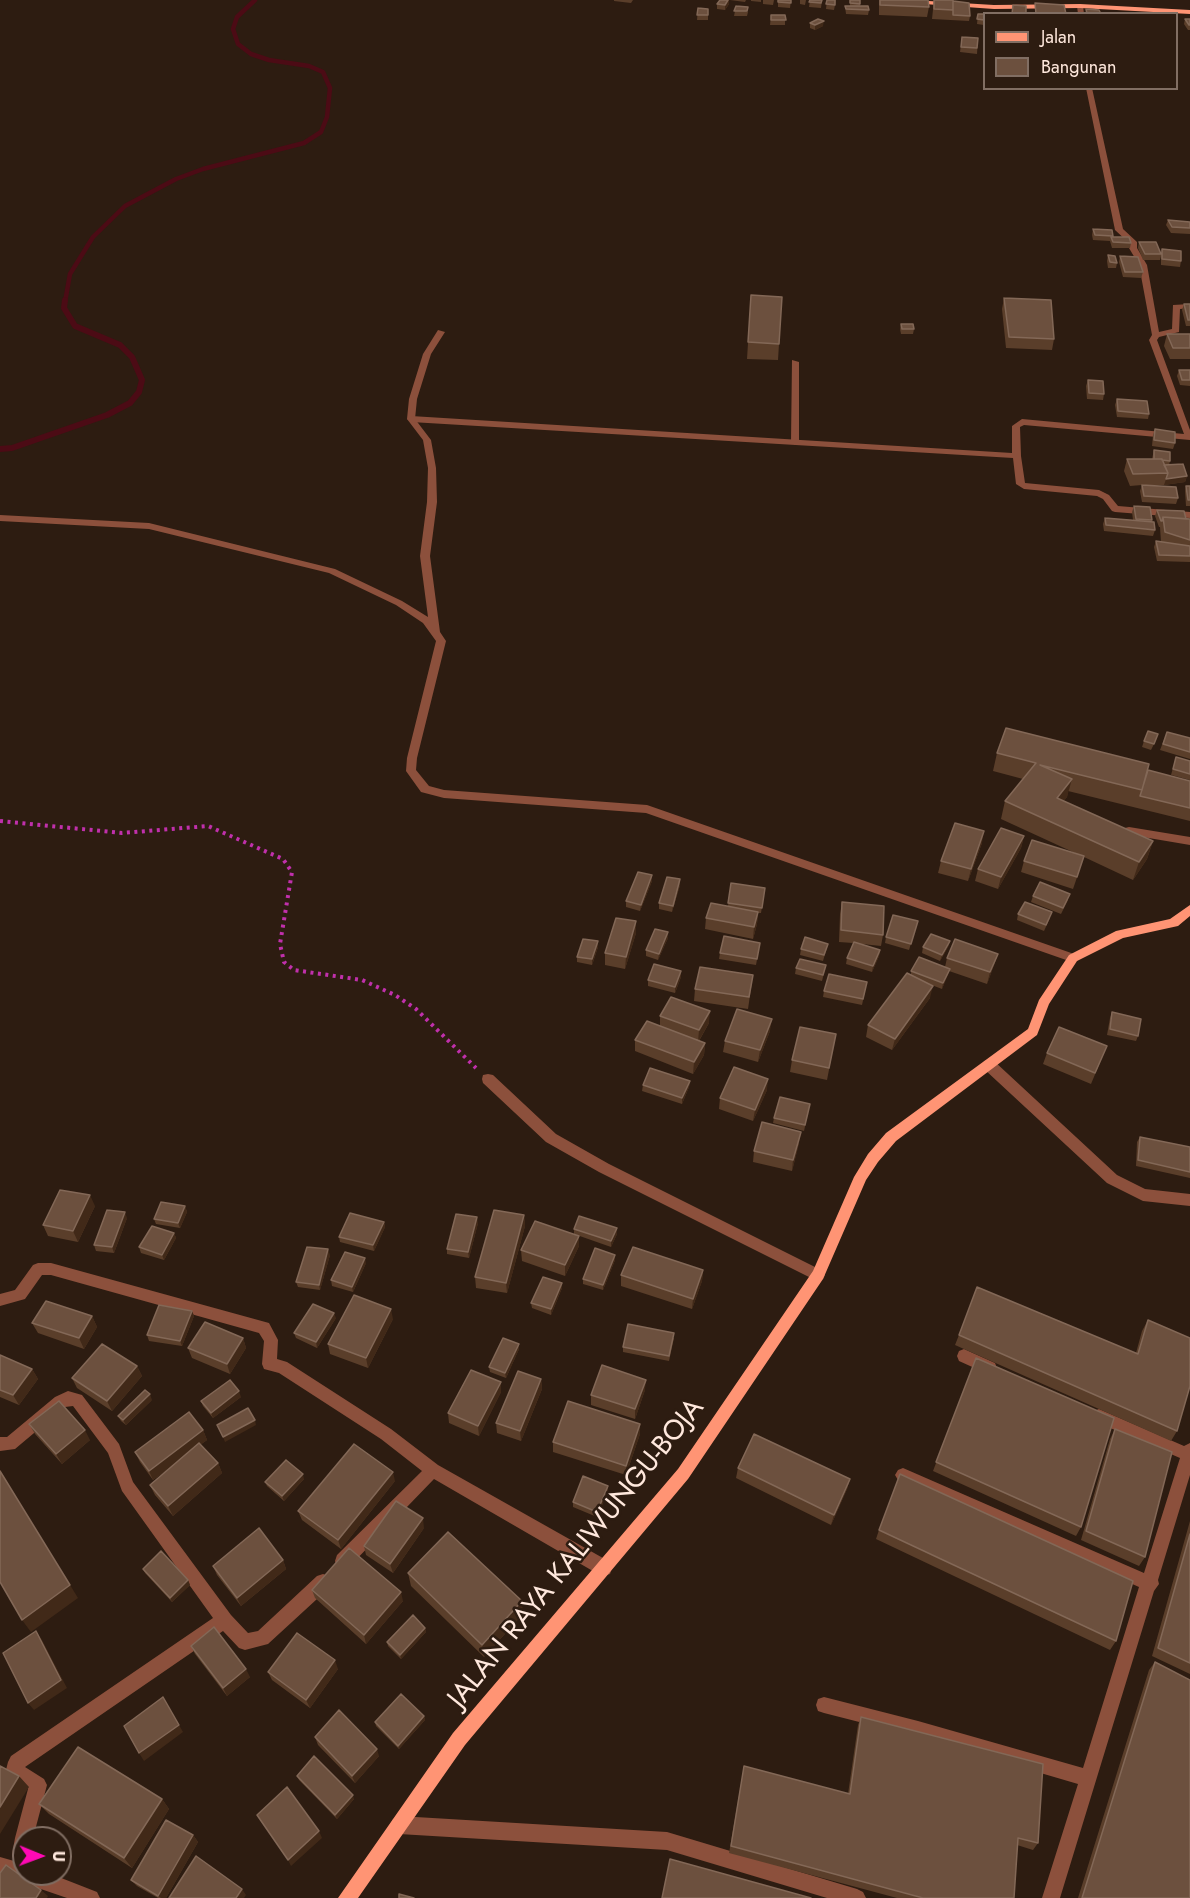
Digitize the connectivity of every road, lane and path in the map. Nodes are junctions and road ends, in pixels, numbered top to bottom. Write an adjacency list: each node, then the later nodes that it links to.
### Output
1 (909, 2): 2 (main road)
2 (1080, 6): 3 (street); 4 (main road)
3 (1081, 12)
4 (1190, 12)
5 (1089, 90): 8 (street)
6 (1190, 306): 8 (street)
7 (441, 332): 12 (street)
8 (1156, 335): 10 (street)
9 (1166, 344): 10 (street)
10 (1155, 345): 13 (street)
11 (795, 362): 14 (street)
12 (411, 419): 14 (street); 18 (street)
13 (1189, 437): 15 (street)
14 (795, 442): 15 (street)
15 (1017, 456): 16 (street)
16 (1190, 515)
17 (0, 518): 18 (street)
18 (435, 630): 23 (street)
19 (0, 821): 25 (path)
20 (1129, 831): 21 (street)
21 (1190, 841)
22 (1190, 909): 23 (main road, JALAN RAYA KALIWUNGU-BOJA)
23 (1073, 958): 24 (main road, JALAN RAYA KALIWUNGU-BOJA)
24 (989, 1065): 26 (street); 27 (main road, JALAN RAYA KALIWUNGU-BOJA)
25 (488, 1079): 27 (street)
26 (1190, 1200)
27 (818, 1275): 36 (main road, JALAN RAYA KALIWUNGU-BOJA)
28 (0, 1300): 34 (street)
29 (964, 1356): 30 (street)
30 (1006, 1375)
31 (1082, 1408): 33 (street)
32 (0, 1444): 38 (street)
33 (1189, 1453): 37 (street)
34 (433, 1470): 36 (street); 38 (street)
35 (903, 1474): 37 (street)
36 (604, 1568): 41 (main road, JALAN RAYA KALIWUNGU-BOJA)
37 (1151, 1584): 40 (street)
38 (225, 1621): 42 (street)
39 (824, 1705): 40 (street)
40 (1086, 1778): 47 (street)
41 (399, 1825): 45 (main road, JALAN RAYA KALIWUNGU-BOJA); 46 (street)
42 (27, 1826)
43 (62, 1886): 44 (street)
44 (91, 1898)
45 (347, 1898)
46 (856, 1898)
47 (1051, 1898)

